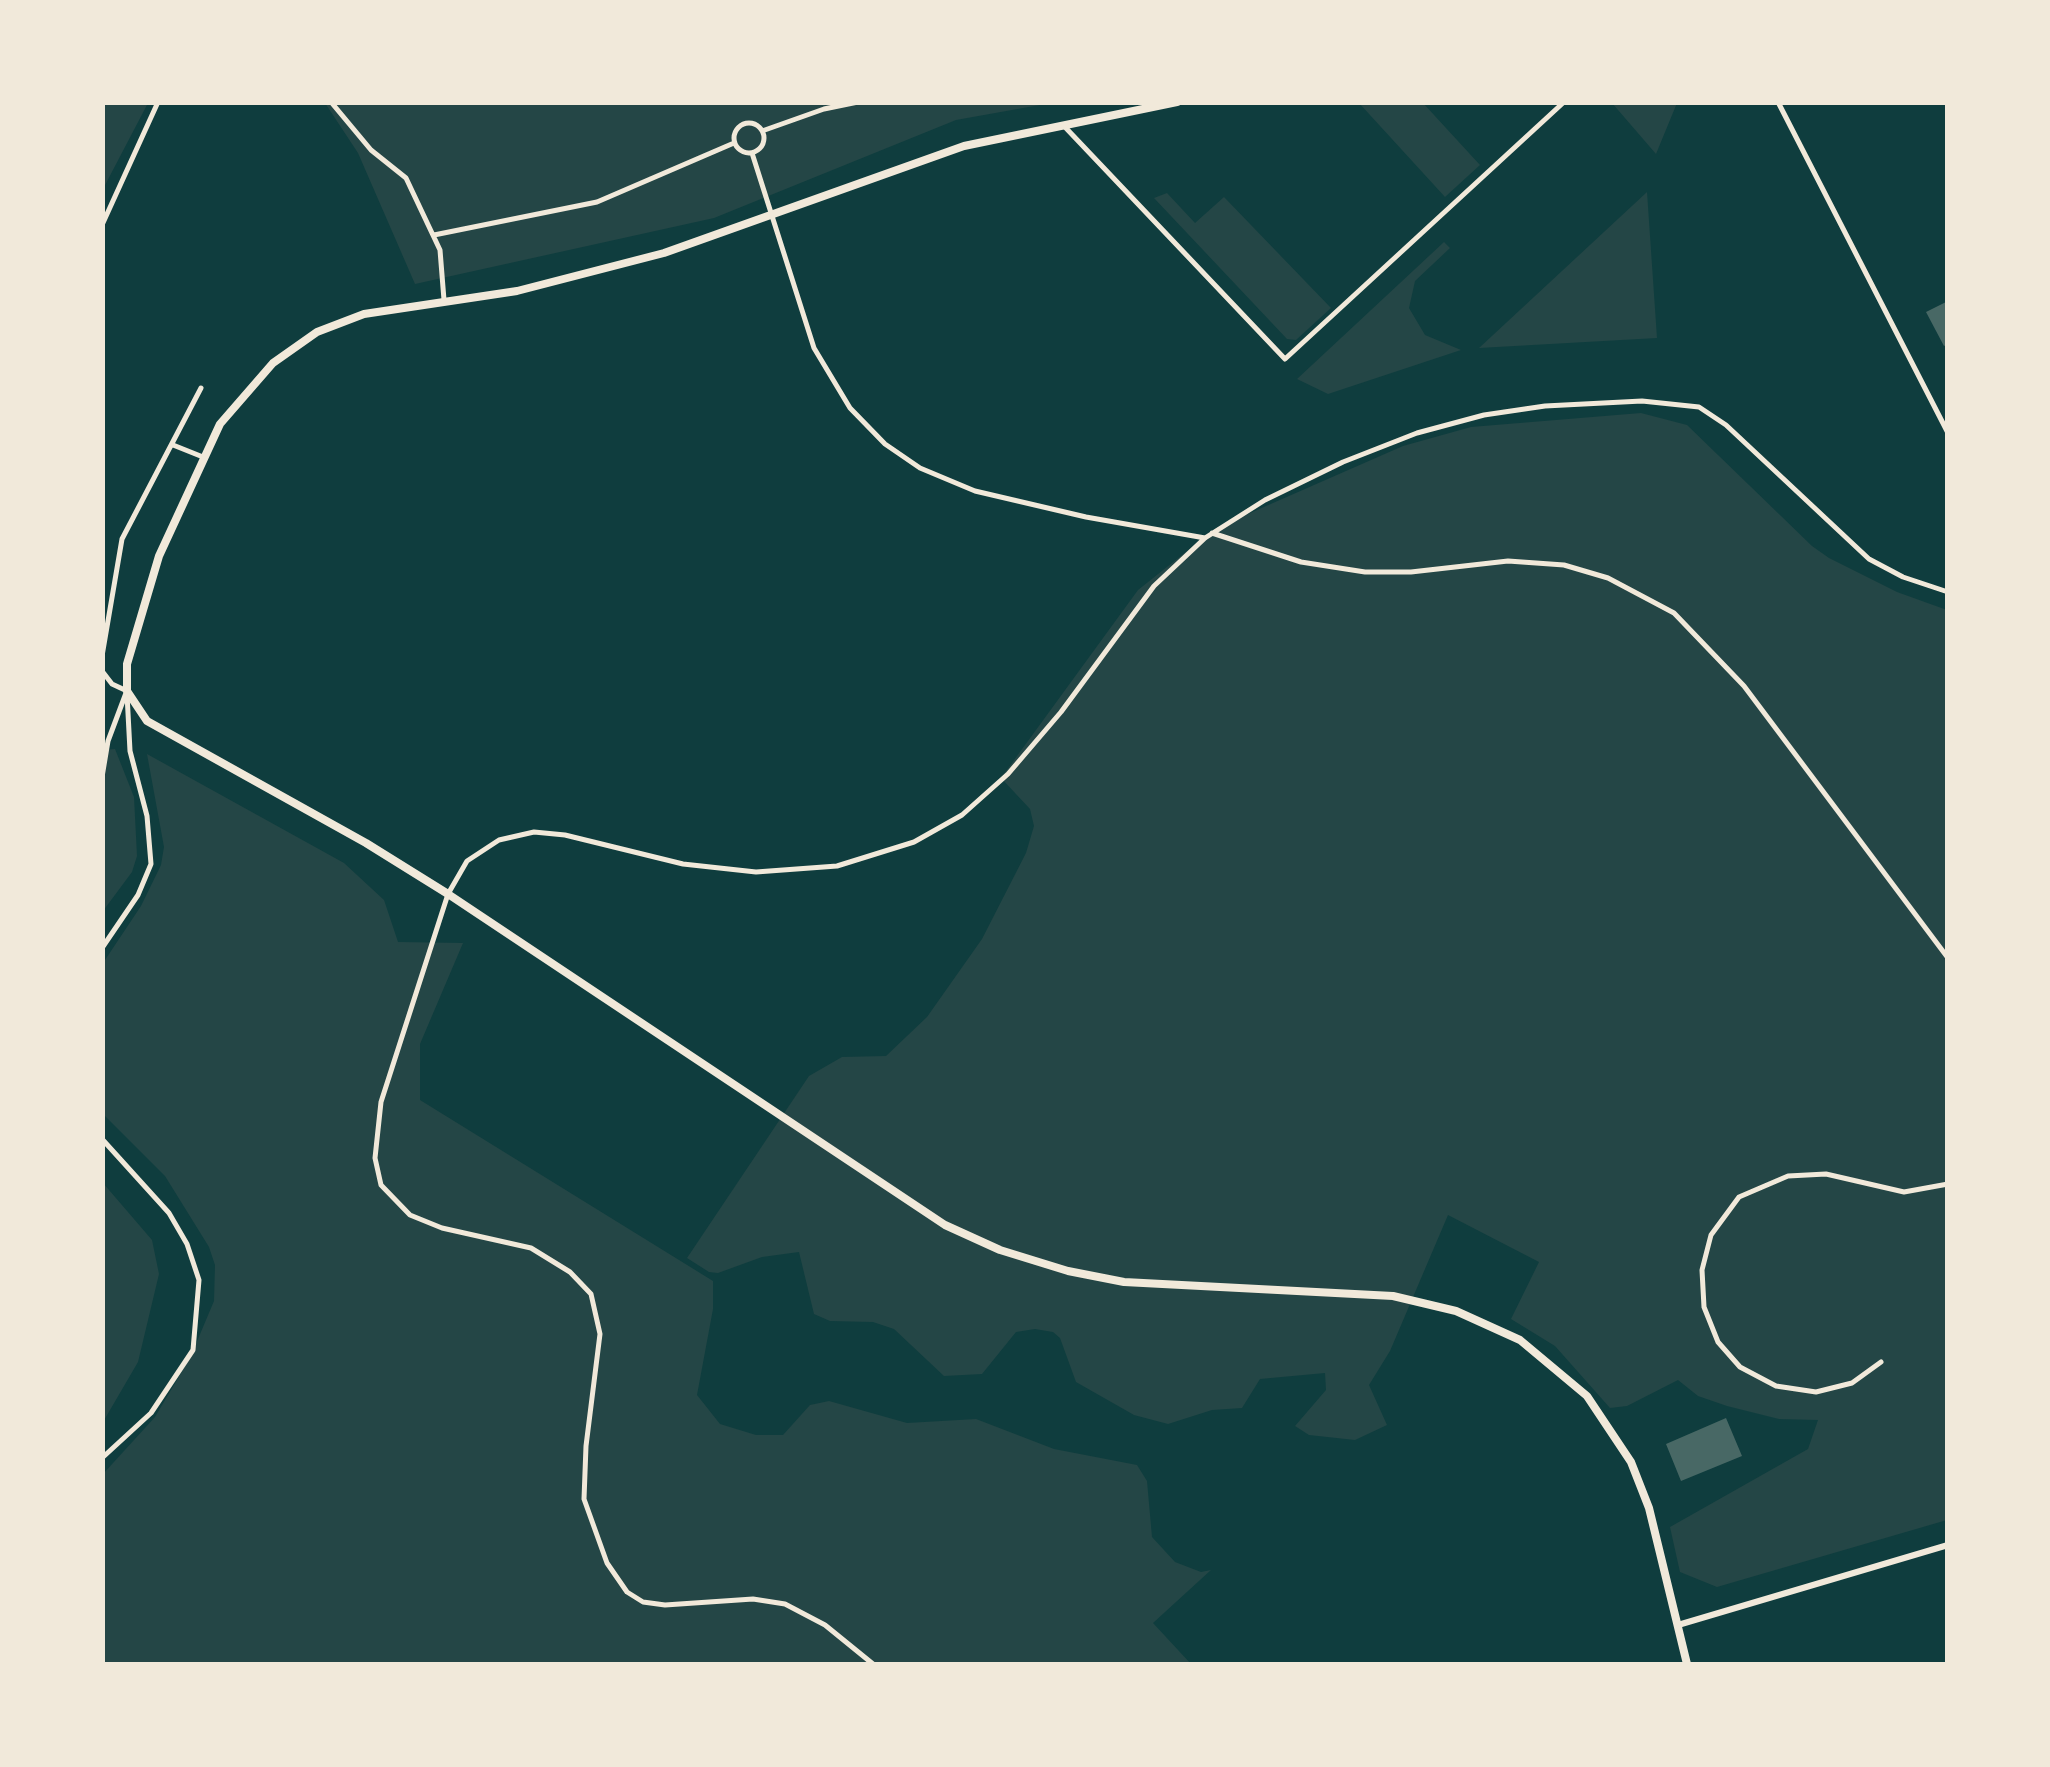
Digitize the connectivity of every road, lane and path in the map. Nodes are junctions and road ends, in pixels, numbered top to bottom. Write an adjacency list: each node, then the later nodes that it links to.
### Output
1 (158, 102): 12 (street)
2 (331, 102): 13 (street)
3 (858, 102): 8 (street)
4 (1177, 102): 7 (main road)
5 (1564, 102): 7 (street)
6 (1778, 102): 16 (street)
7 (1062, 124): 11 (main road)
8 (762, 131): 9 (street); 10 (street)
9 (734, 143): 10 (street); 13 (street)
10 (752, 153): 11 (street)
11 (771, 214): 14 (main road); 20 (street)
12 (102, 225)
13 (434, 234): 14 (street)
14 (444, 300): 18 (main road)
15 (201, 388): 17 (street)
16 (1948, 433)
17 (174, 445): 18 (street); 22 (street)
18 (204, 457): 24 (main road)
19 (1212, 533): 20 (street); 21 (street); 28 (street)
20 (1205, 538): 26 (street)
21 (1948, 592)
22 (102, 656)
23 (102, 671): 24 (street)
24 (127, 691): 25 (street); 26 (main road); 27 (street)
25 (102, 777)
26 (448, 894): 34 (main road); 35 (street)
27 (102, 948)
28 (1948, 958)
29 (102, 1139): 32 (street)
30 (1948, 1184): 31 (street)
31 (1881, 1362)
32 (102, 1458)
33 (1948, 1546): 34 (street)
34 (1678, 1625): 36 (main road)
35 (873, 1664)
36 (1687, 1664)

